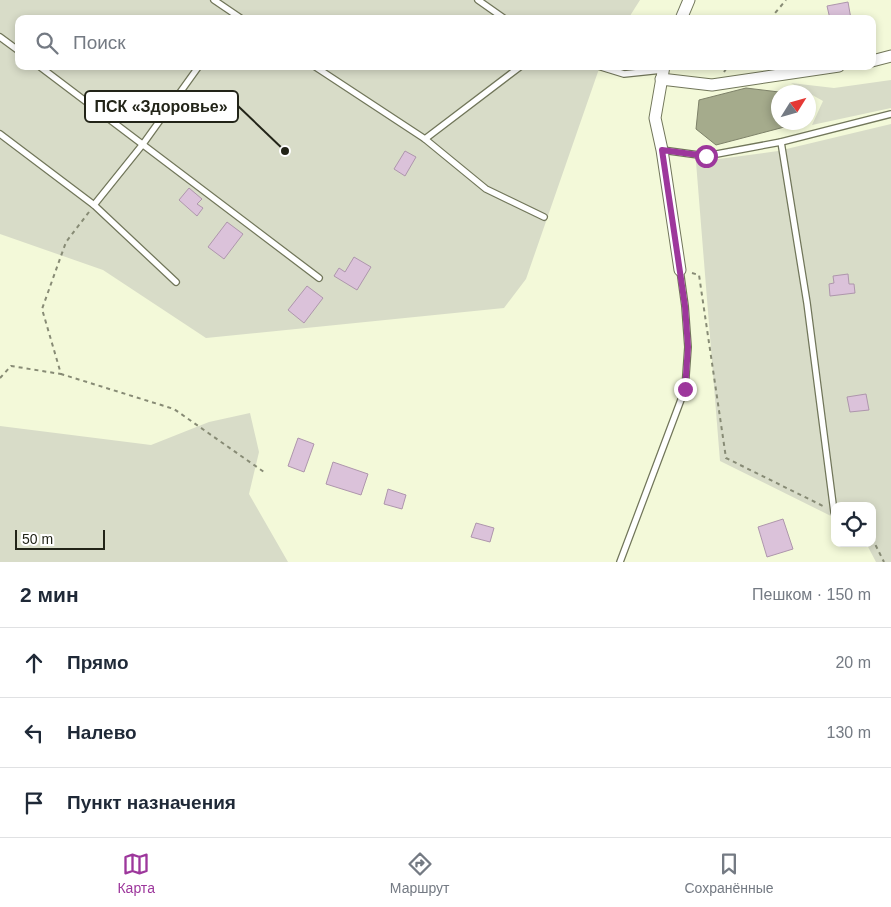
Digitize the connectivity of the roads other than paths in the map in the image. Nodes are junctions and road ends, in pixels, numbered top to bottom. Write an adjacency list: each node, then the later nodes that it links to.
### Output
1 (214, 0): 4 (lane)
2 (478, 0): 5 (lane)
3 (688, 0): 6 (street)
4 (231, 15)
5 (499, 15)
6 (683, 15)
7 (0, 37): 8 (lane)
8 (15, 48)
9 (891, 56): 10 (street)
10 (876, 60)
11 (44, 70): 22 (lane)
12 (196, 70): 22 (lane)
13 (320, 70): 20 (lane)
14 (516, 70): 20 (lane)
15 (611, 70): 17 (lane)
16 (812, 70): 17 (street)
17 (662, 72): 23 (street)
18 (891, 114): 21 (lane)
19 (0, 134): 24 (lane)
20 (424, 139): 25 (lane)
21 (781, 142): 23 (lane); 29 (lane)
22 (143, 144): 24 (lane); 27 (lane)
23 (662, 150): 26 (street)
24 (94, 205): 28 (lane)
25 (544, 217)
26 (680, 270): 30 (lane)
27 (319, 278)
28 (176, 282)
29 (833, 502)
30 (620, 562)

